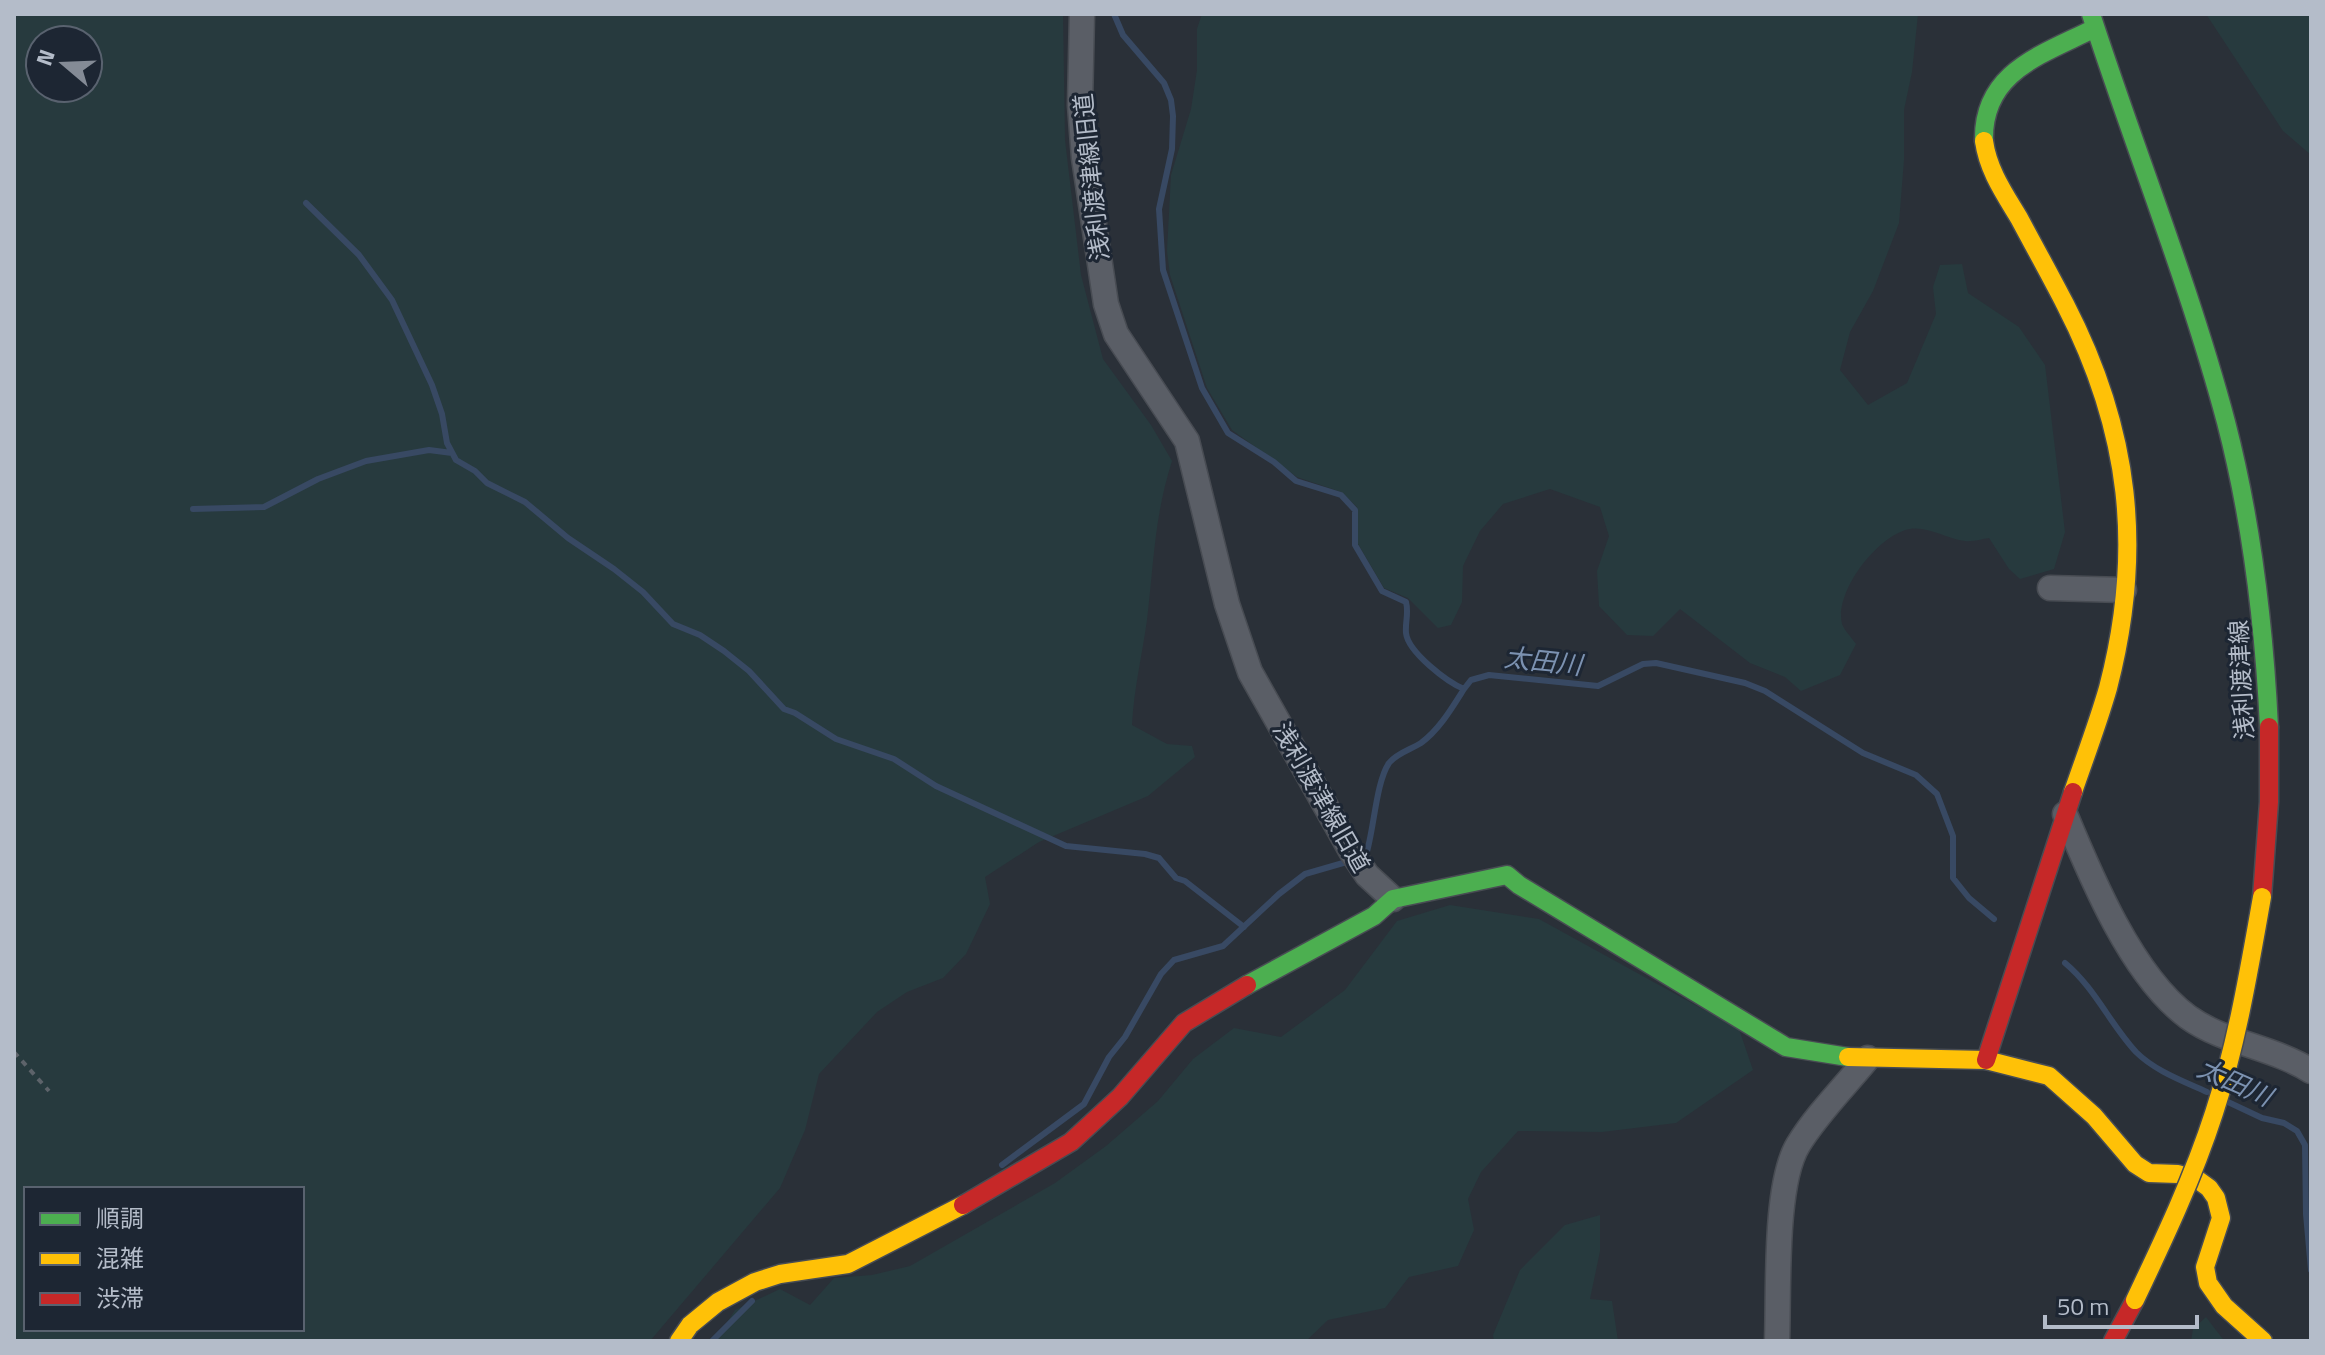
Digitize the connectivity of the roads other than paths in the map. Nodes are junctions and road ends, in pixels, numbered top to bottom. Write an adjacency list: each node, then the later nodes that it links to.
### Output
1 (1082, 14): 6 (street, 浅利渡津線旧道)
2 (2093, 21): 4 (main road); 12 (main road, 浅利渡津線, bridge)
3 (2050, 588): 4 (street)
4 (2124, 590): 5 (main road)
5 (2065, 814): 8 (main road); 9 (street)
6 (1393, 899): 7 (main road); 10 (main road)
7 (1868, 1058): 8 (main road); 11 (street)
8 (1986, 1060): 13 (main road)
9 (2311, 1071)
10 (679, 1341)
11 (1777, 1341)
12 (2113, 1341)
13 (2263, 1341)

